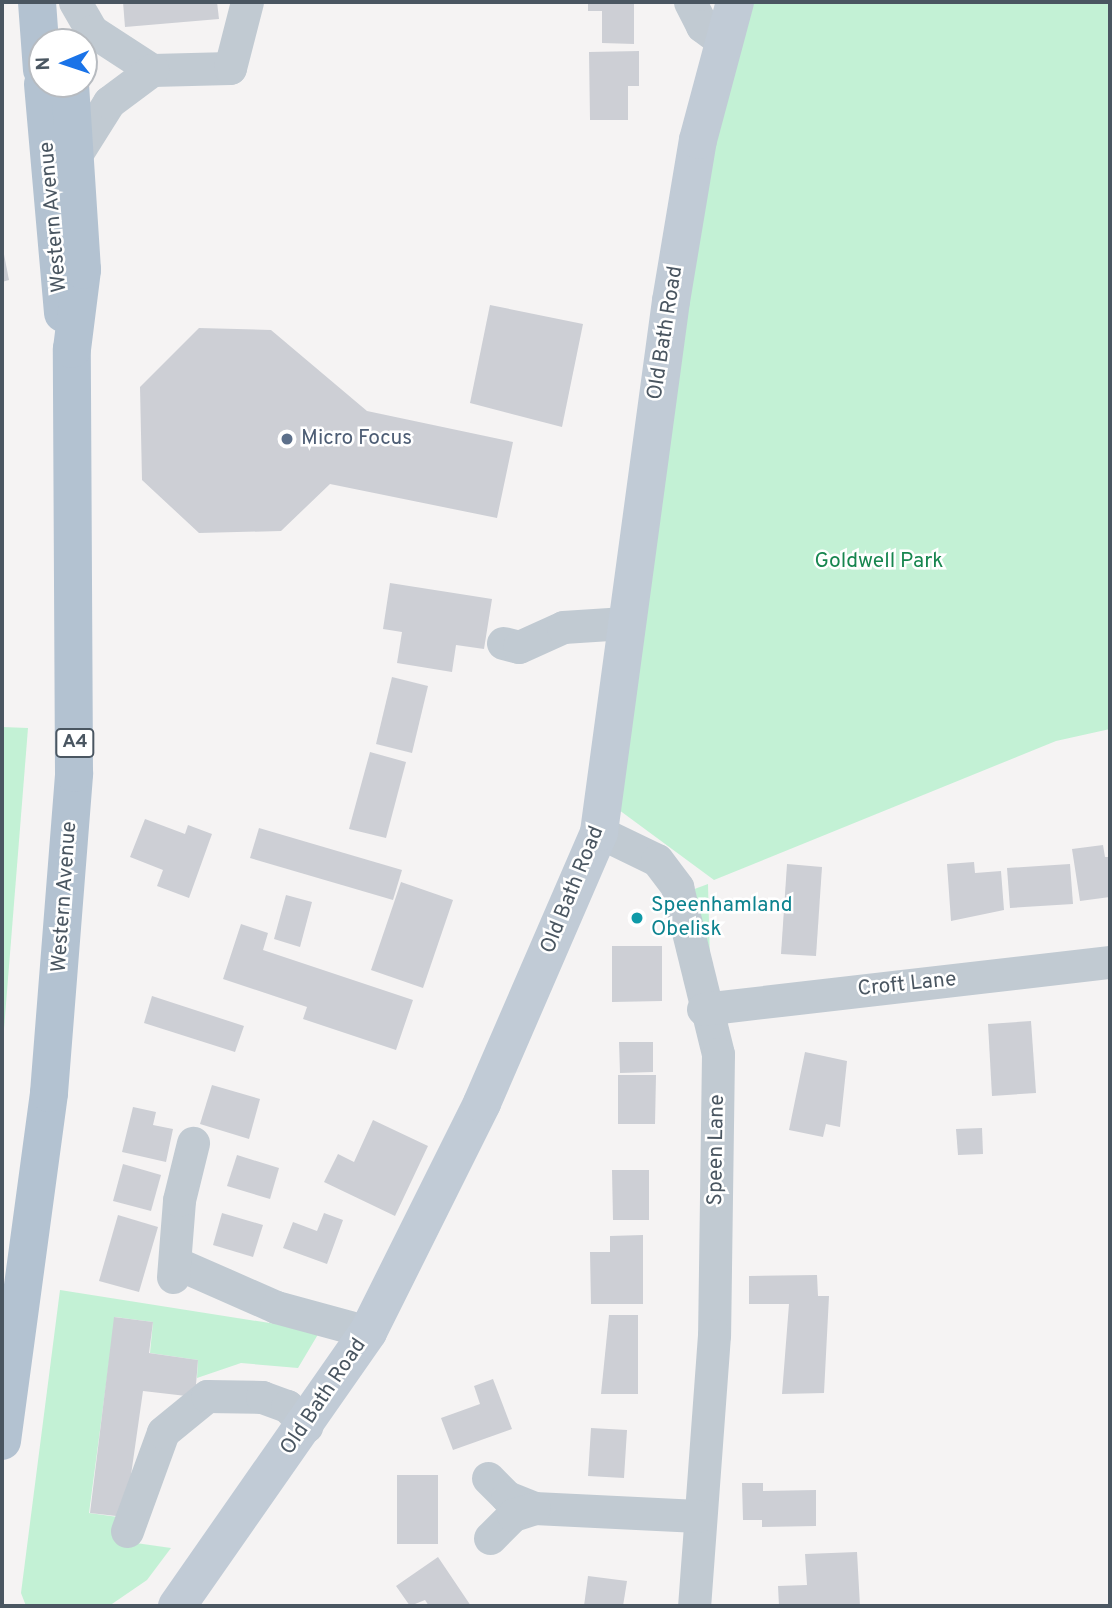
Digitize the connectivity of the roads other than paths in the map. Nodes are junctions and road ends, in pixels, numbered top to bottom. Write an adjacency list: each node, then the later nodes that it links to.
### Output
1 (37, 2): 7 (main road)
2 (63, 2): 8 (main road)
3 (75, 2): 10 (street)
4 (247, 2): 10 (street)
5 (690, 2): 9 (street)
6 (735, 2): 9 (street, Old Bath Road)
7 (39, 28)
8 (65, 28)
9 (723, 41): 15 (street, Old Bath Road)
10 (152, 71): 13 (street)
11 (44, 98): 14 (main road, Western Avenue / A4)
12 (71, 98): 13 (main road, Western Avenue / A4)
13 (77, 153): 14 (main road, Western Avenue / A4)
14 (72, 349): 23 (main road, Western Avenue / A4)
15 (625, 623): 16 (street); 17 (street, Old Bath Road)
16 (503, 643)
17 (599, 832): 19 (street, Speen Lane); 21 (street, Old Bath Road)
18 (1110, 962): 19 (street, Croft Lane)
19 (703, 1009): 26 (street, Speen Lane)
20 (193, 1143): 21 (street)
21 (368, 1332): 22 (street, Old Bath Road)
22 (306, 1426): 27 (street); 29 (street, Old Bath Road)
23 (2, 1441)
24 (488, 1478): 25 (street)
25 (534, 1508): 26 (street); 28 (street)
26 (698, 1516): 30 (street, Speen Lane)
27 (127, 1531)
28 (490, 1538)
29 (177, 1606)
30 (694, 1606)

